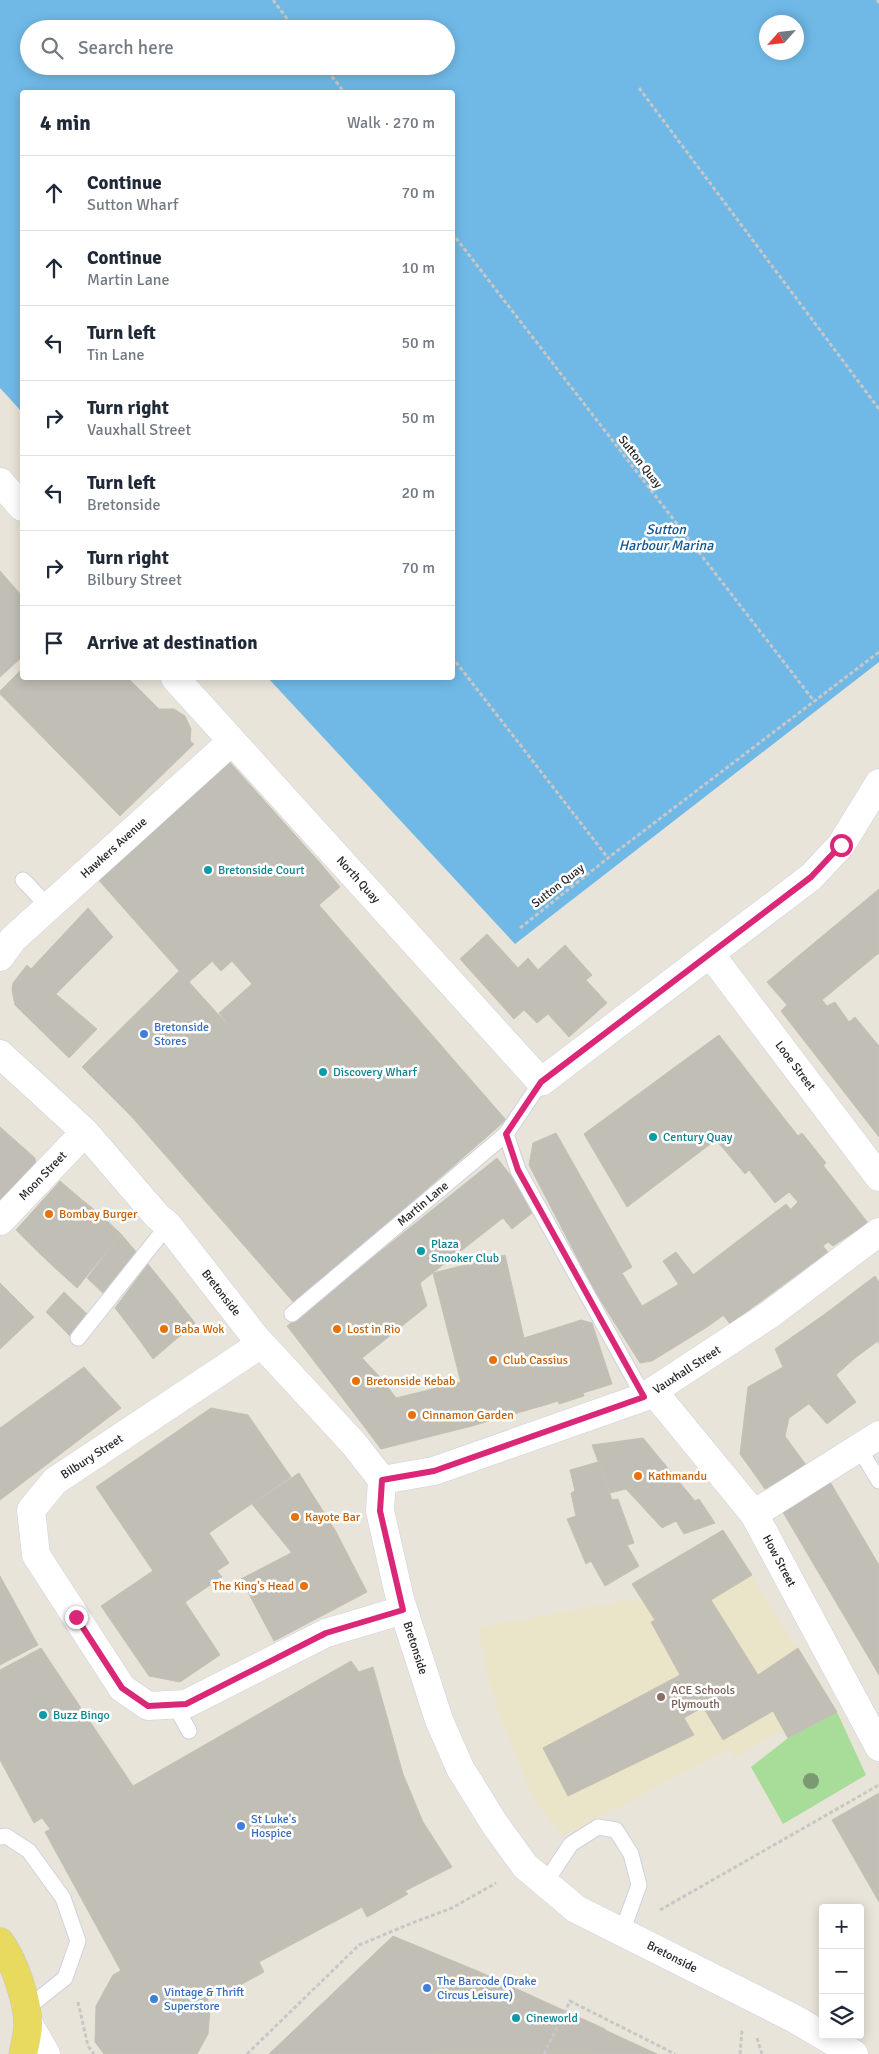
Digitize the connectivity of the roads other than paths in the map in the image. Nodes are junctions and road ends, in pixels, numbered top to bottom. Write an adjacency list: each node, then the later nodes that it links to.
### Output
1 (0, 482): 2 (street)
2 (20, 505)
3 (177, 680): 4 (street, North Quay)
4 (232, 741): 7 (street, Hawkers Avenue); 11 (street, North Quay)
5 (879, 783): 9 (street)
6 (23, 880): 7 (lane)
7 (49, 907): 8 (street, Hawkers Avenue)
8 (4, 941)
9 (711, 955): 11 (street); 14 (street, Looe Street)
10 (0, 1054): 12 (street, Bretonside)
11 (541, 1082): 13 (lane, Martin Lane)
12 (85, 1132): 15 (street, Moon Street); 16 (street, Bretonside)
13 (506, 1134): 18 (lane, Martin Lane); 21 (lane)
14 (879, 1177)
15 (0, 1220)
16 (168, 1225): 19 (lane); 20 (street, Bretonside)
17 (879, 1232): 21 (street, Vauxhall Street)
18 (292, 1314)
19 (78, 1338)
20 (261, 1344): 23 (street, Bretonside); 27 (street, Bilbury Street)
21 (649, 1395): 23 (street, Vauxhall Street); 25 (street, How Street)
22 (869, 1442): 24 (lane); 25 (street)
23 (382, 1480): 26 (street, Bretonside)
24 (879, 1481)
25 (754, 1514): 29 (street, How Street)
26 (403, 1610): 27 (street, Bilbury Street); 31 (street, Bretonside)
27 (175, 1705): 28 (lane)
28 (189, 1731)
29 (879, 1747)
30 (0, 1837): 34 (lane)
31 (535, 1874): 32 (street, Bretonside); 32 (lane)
32 (622, 1932): 37 (street, Bretonside)
33 (0, 1942): 34 (main road)
34 (27, 2016): 35 (main road); 36 (street)
35 (23, 2054)
36 (46, 2054)
37 (854, 2054)

